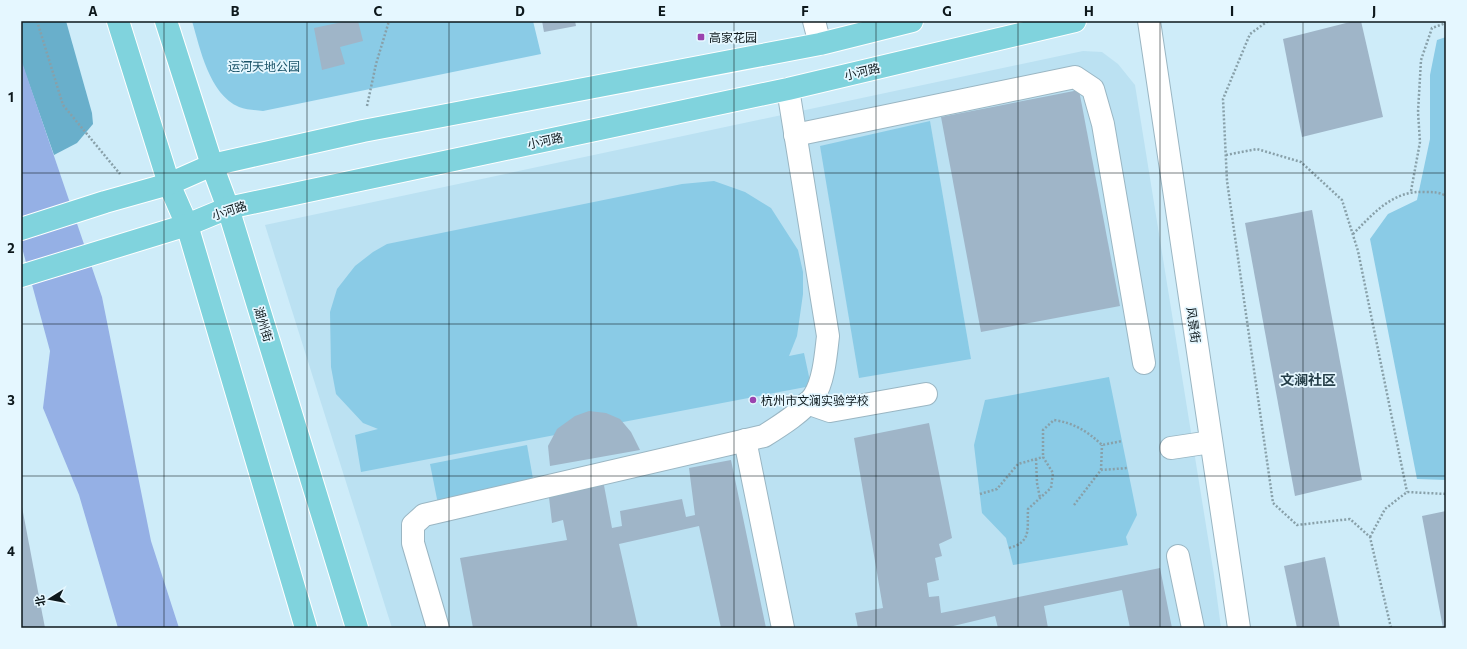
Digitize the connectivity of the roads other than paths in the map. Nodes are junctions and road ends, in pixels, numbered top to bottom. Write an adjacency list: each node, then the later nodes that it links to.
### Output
1 (118, 21): 11 (main road)
2 (166, 21): 10 (main road, 湖州街)
3 (814, 21): 7 (street)
4 (912, 21): 7 (main road)
5 (1075, 21): 8 (main road, 小河路)
6 (1149, 21): 20 (street, 风景街)
7 (820, 44): 10 (main road)
8 (788, 89): 9 (street); 12 (main road, 小河路)
9 (795, 135): 16 (street); 18 (street)
10 (212, 165): 11 (main road); 12 (main road, 湖州街)
11 (169, 184): 13 (main road); 14 (main road)
12 (228, 208): 13 (main road, 小河路); 24 (main road, 湖州街)
13 (187, 226): 15 (main road, 小河路); 23 (main road)
14 (21, 229)
15 (21, 276)
16 (1144, 363)
17 (926, 394): 18 (street)
18 (807, 403): 19 (street)
19 (745, 440): 25 (street); 26 (street)
20 (1211, 442): 21 (street); 28 (street, 风景街)
21 (1171, 448)
22 (1178, 556): 27 (street)
23 (306, 628)
24 (357, 628)
25 (438, 628)
26 (783, 628)
27 (1193, 628)
28 (1239, 628)

